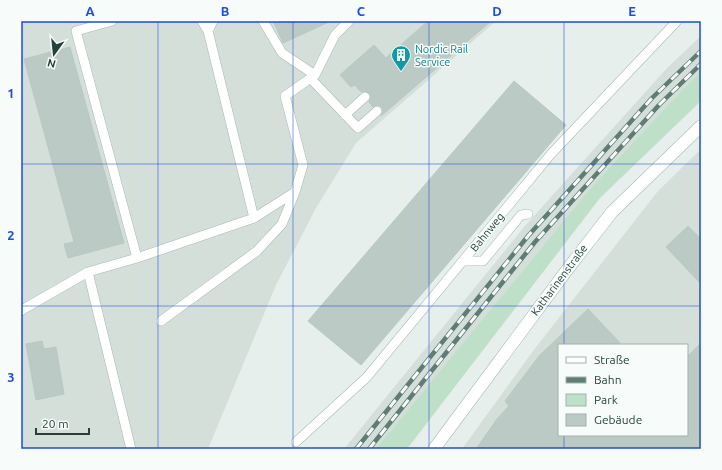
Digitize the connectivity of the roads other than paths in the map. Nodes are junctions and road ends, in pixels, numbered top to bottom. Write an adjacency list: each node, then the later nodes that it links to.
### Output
1 (112, 21): 16 (lane)
2 (202, 21): 7 (lane)
3 (213, 21): 7 (lane)
4 (263, 21): 8 (lane)
5 (348, 21): 8 (lane)
6 (677, 21): 17 (lane, Bahnweg)
7 (208, 32): 15 (lane)
8 (312, 76): 11 (lane); 13 (lane)
9 (365, 97): 11 (lane)
10 (377, 111): 11 (lane)
11 (346, 115)
12 (701, 126): 23 (street, Katharinenstraße)
13 (294, 192): 15 (lane); 20 (lane)
14 (528, 214): 17 (lane)
15 (254, 218): 16 (lane)
16 (137, 258): 18 (lane)
17 (464, 261): 21 (lane, Bahnweg)
18 (88, 272): 19 (lane); 22 (lane)
19 (21, 312)
20 (161, 321)
21 (296, 442)
22 (131, 449)
23 (434, 449)

